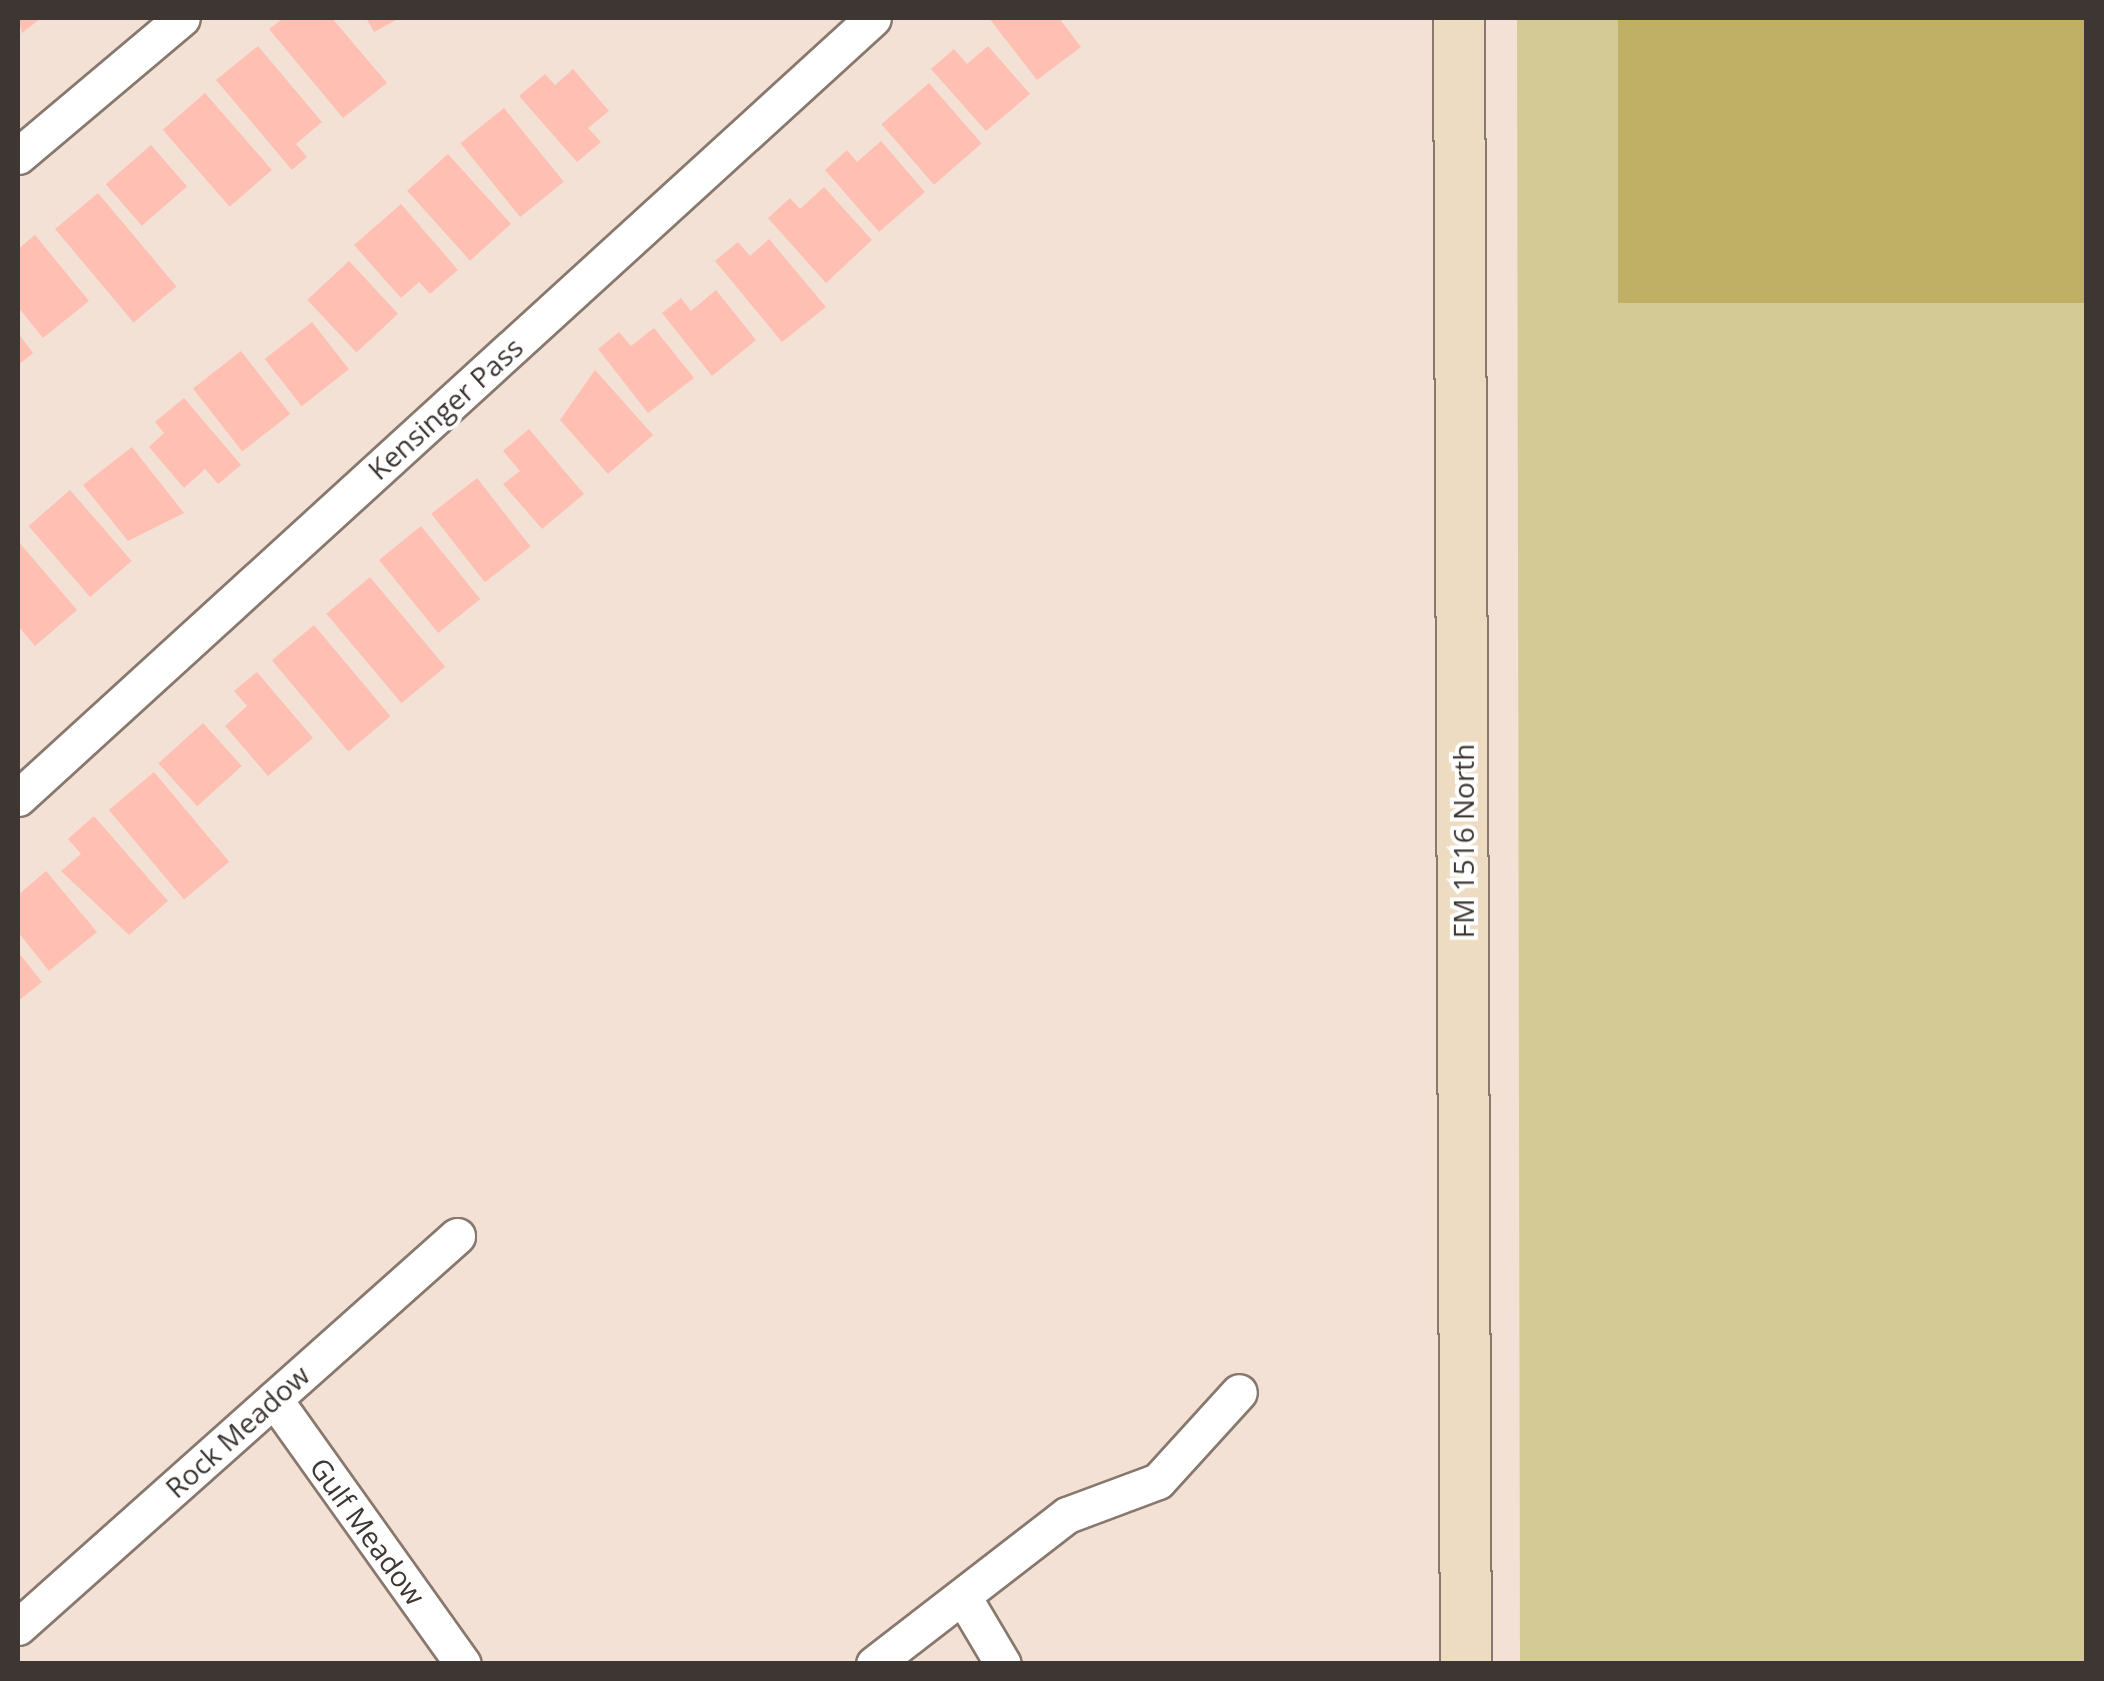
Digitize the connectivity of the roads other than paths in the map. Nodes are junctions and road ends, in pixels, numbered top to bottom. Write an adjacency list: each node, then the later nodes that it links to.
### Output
1 (182, 18): 4 (street)
2 (873, 18): 5 (street, Kensinger Pass)
3 (1459, 18): 14 (main road, FM 1516 North)
4 (18, 156)
5 (18, 798)
6 (456, 1236): 8 (street, Rock Meadow)
7 (1239, 1392): 9 (street)
8 (274, 1399): 10 (street, Rock Meadow); 11 (street, Gulf Meadow)
9 (965, 1600): 12 (street); 13 (street)
10 (18, 1627)
11 (463, 1664)
12 (874, 1664)
13 (1003, 1664)
14 (1466, 1664)

